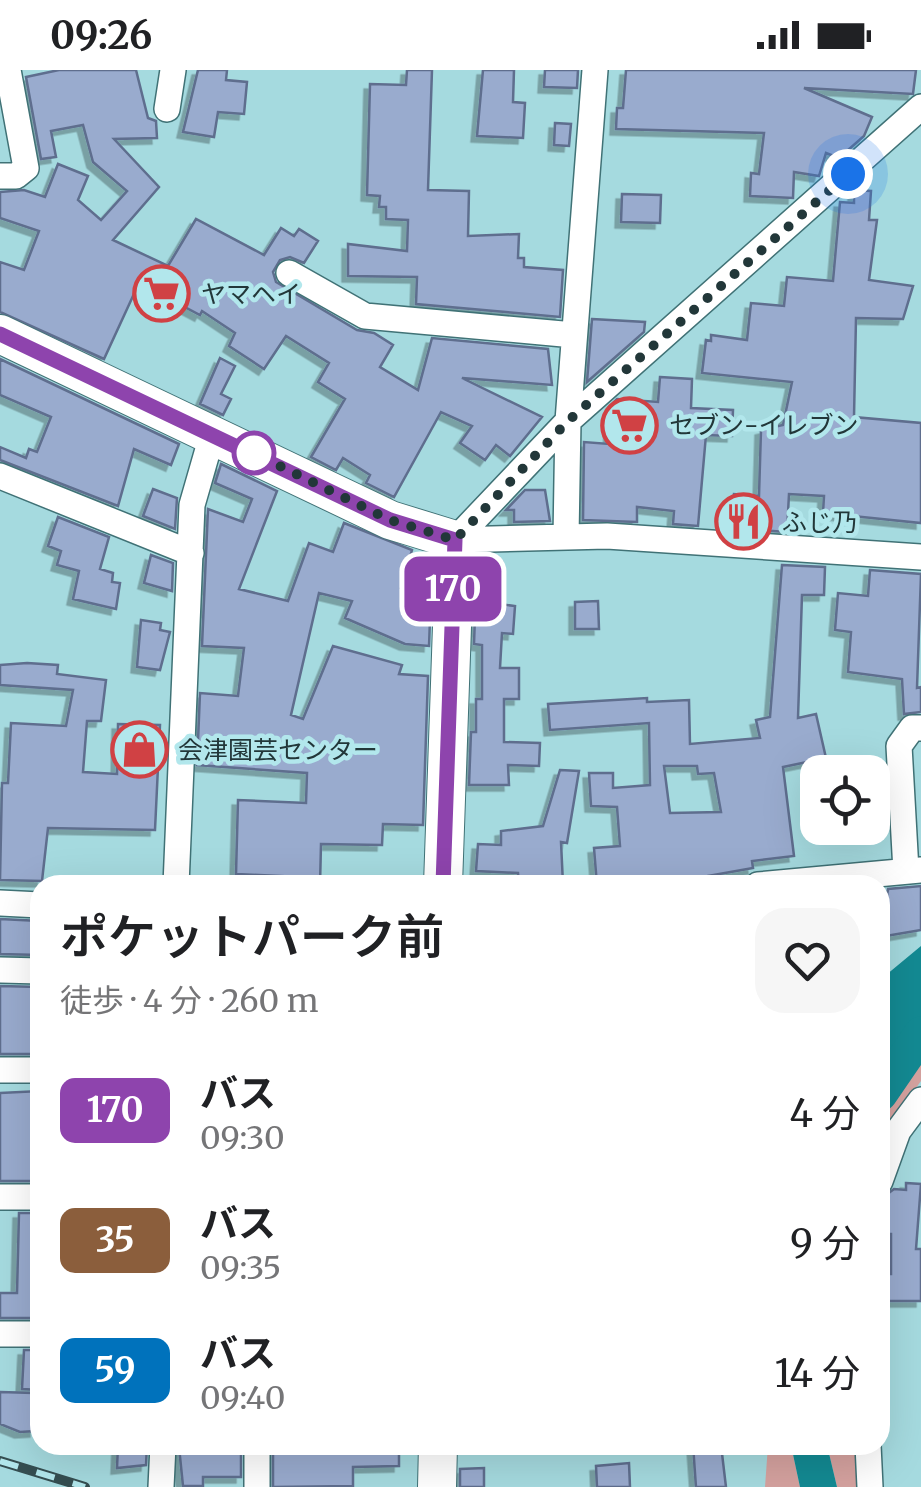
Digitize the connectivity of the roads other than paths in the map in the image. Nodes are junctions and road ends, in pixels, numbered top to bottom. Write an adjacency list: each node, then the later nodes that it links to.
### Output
1 (8, 70): 6 (street)
2 (173, 70): 5 (street)
3 (594, 70): 9 (street)
4 (921, 107): 10 (street)
5 (167, 108)
6 (0, 176)
7 (289, 273): 9 (street)
8 (0, 334): 11 (main road)
9 (574, 336): 10 (street)
10 (568, 421): 13 (street); 14 (street)
11 (213, 432): 14 (main road); 15 (street)
12 (0, 476): 15 (street)
13 (566, 537): 14 (street); 16 (street)
14 (455, 540): 20 (main road)
15 (191, 553): 19 (street)
16 (921, 557)
17 (921, 728): 18 (street)
18 (914, 871): 21 (street)
19 (176, 875)
20 (443, 875)
21 (869, 875)
22 (0, 903): 23 (street)
23 (30, 904)
24 (0, 970): 25 (street)
25 (30, 971)
26 (0, 1070): 27 (street)
27 (30, 1070)
28 (921, 1100): 29 (street)
29 (890, 1152)
30 (0, 1197): 31 (street)
31 (30, 1197)
32 (0, 1334): 33 (street)
33 (30, 1334)
34 (163, 1455): 38 (street)
35 (257, 1455): 39 (street)
36 (438, 1455): 40 (main road)
37 (868, 1455): 41 (street)
38 (161, 1487)
39 (257, 1487)
40 (437, 1487)
41 (870, 1487)

